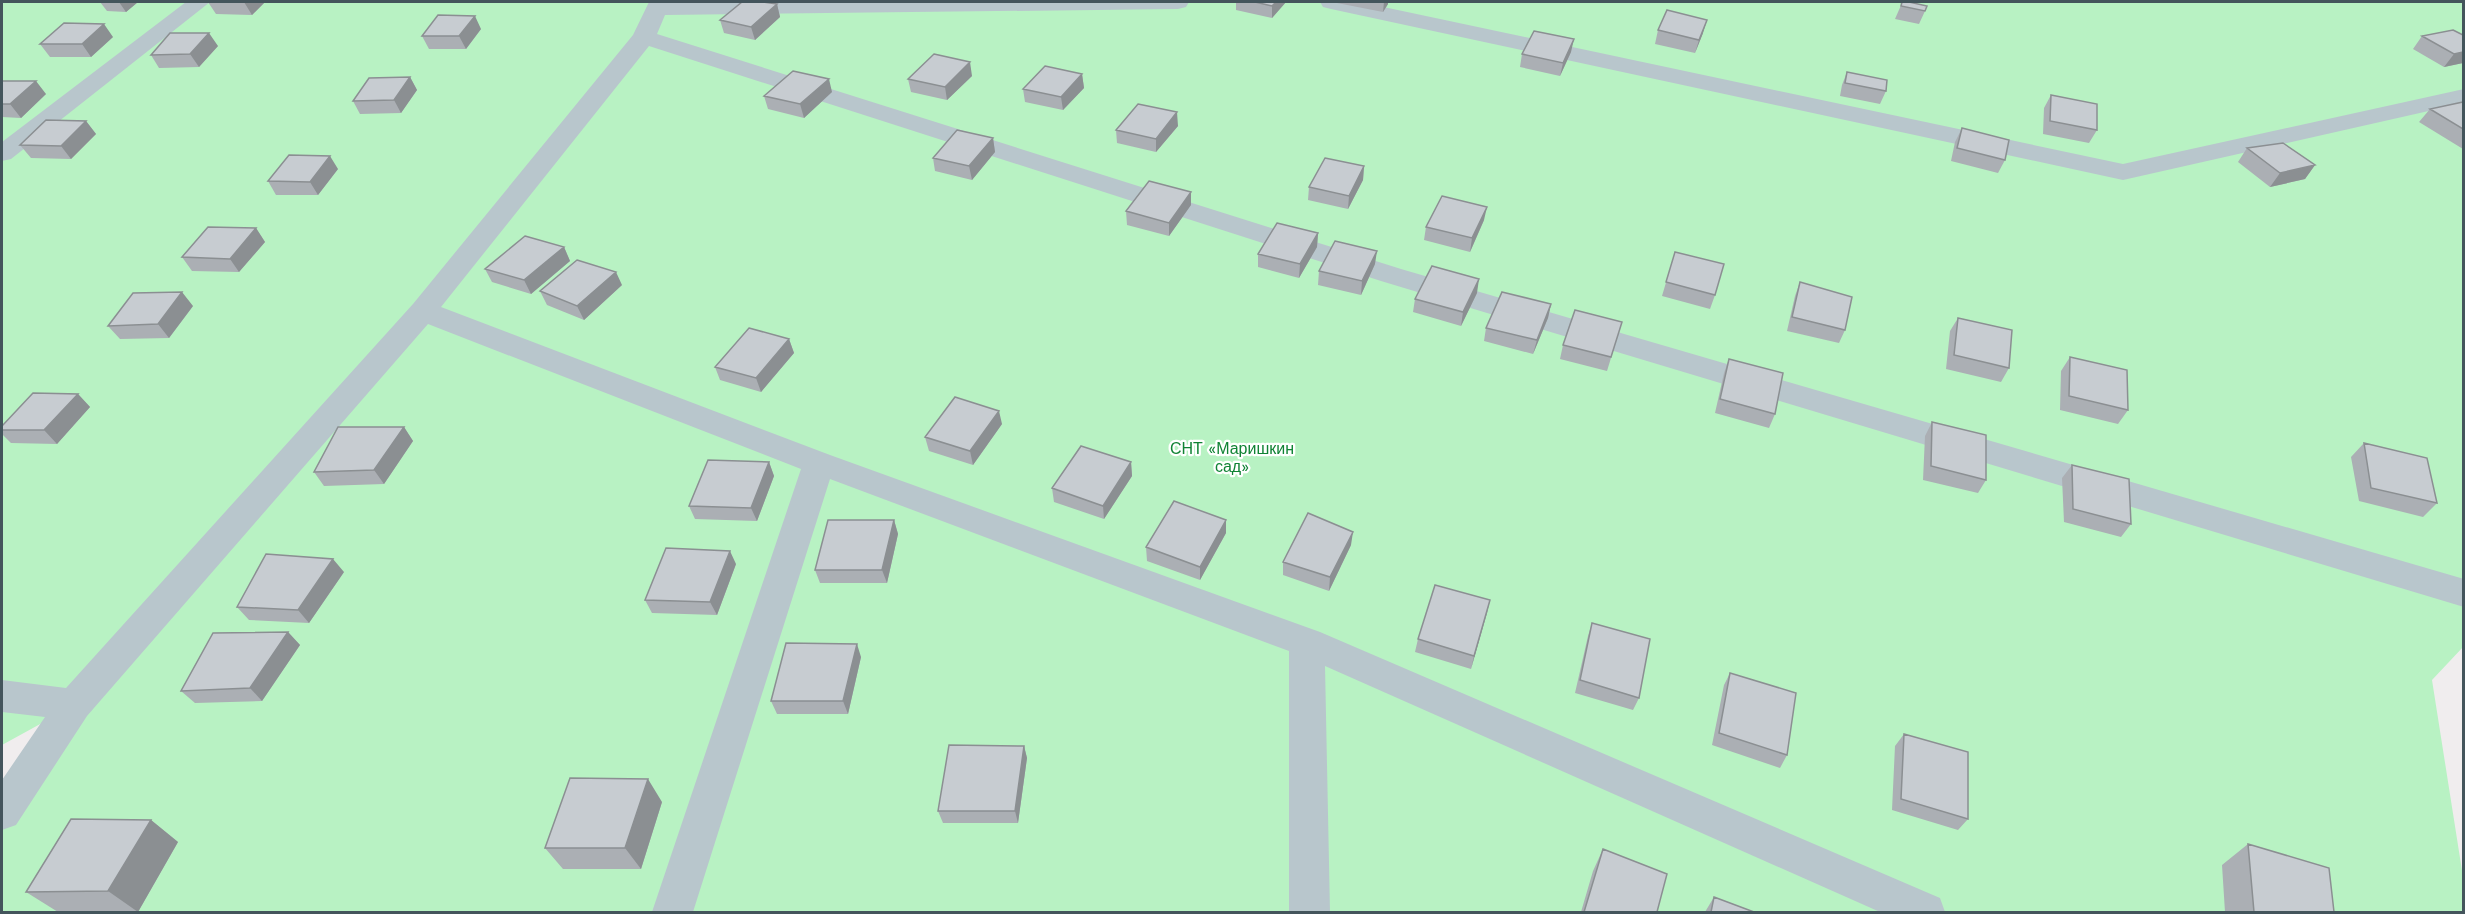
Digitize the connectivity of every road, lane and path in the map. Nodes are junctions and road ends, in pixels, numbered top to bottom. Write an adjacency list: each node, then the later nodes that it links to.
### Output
1 (198, 2): 7 (lane)
2 (1178, 2): 4 (lane)
3 (1331, 2): 6 (lane)
4 (658, 5): 5 (lane)
5 (644, 37): 8 (lane); 10 (lane)
6 (2463, 96)
7 (2, 154)
8 (423, 312): 9 (lane); 13 (lane)
9 (819, 463): 11 (lane); 15 (lane)
10 (2463, 593)
11 (1307, 642): 16 (lane); 17 (lane)
12 (2, 696): 13 (lane)
13 (74, 705): 14 (lane)
14 (2, 812)
15 (672, 912)
16 (1309, 912)
17 (1925, 912)

